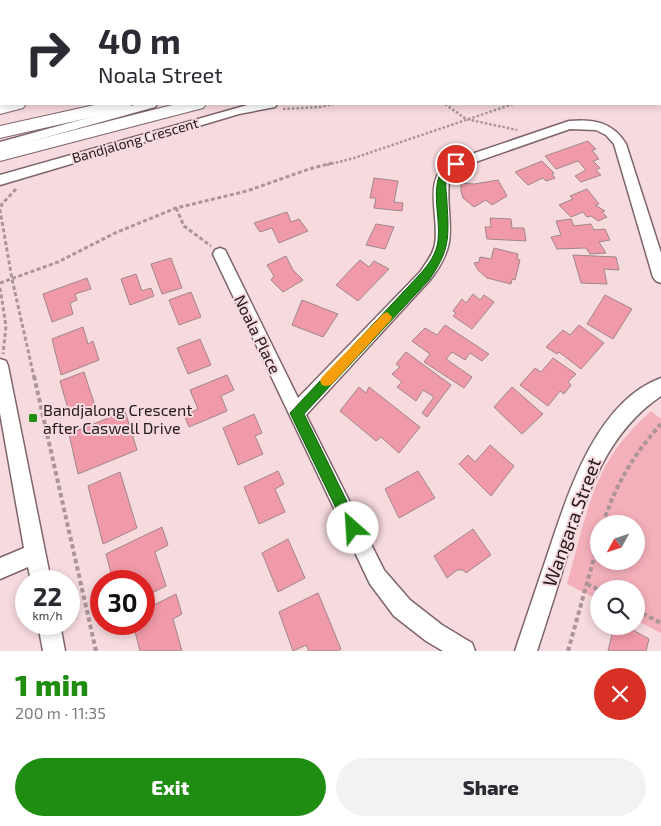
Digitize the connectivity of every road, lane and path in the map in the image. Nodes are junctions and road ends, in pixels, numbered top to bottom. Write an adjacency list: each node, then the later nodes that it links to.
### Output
1 (13, 105): 9 (highway)
2 (70, 105): 11 (highway)
3 (119, 105): 13 (highway)
4 (147, 105): 14 (street)
5 (193, 105): 15 (highway)
6 (266, 105): 16 (street, Bandjalong Crescent)
7 (446, 105): 10 (path)
8 (510, 105): 10 (path)
9 (0, 108)
10 (466, 119): 12 (path); 18 (path)
11 (0, 121)
12 (506, 126)
13 (0, 132)
14 (0, 146)
15 (0, 155)
16 (0, 180)
17 (20, 187): 21 (path)
18 (176, 208): 19 (path); 21 (path)
19 (220, 254): 26 (street, Noala Place)
20 (661, 277): 26 (street)
21 (12, 278): 22 (path); 39 (path)
22 (0, 283)
23 (0, 288): 24 (path)
24 (0, 368): 29 (street)
25 (661, 386): 41 (street, Wangara Street)
26 (296, 413): 40 (street, Noala Place)
27 (661, 424): 28 (path)
28 (606, 515)
29 (36, 553): 30 (street); 31 (street)
30 (0, 569)
31 (39, 570)
32 (591, 570): 33 (path)
33 (587, 584): 34 (path); 42 (path)
34 (590, 586)
35 (645, 615): 36 (path)
36 (661, 623)
37 (51, 635): 38 (street)
38 (54, 651)
39 (96, 651)
40 (464, 651)
41 (526, 651)
42 (568, 651)

